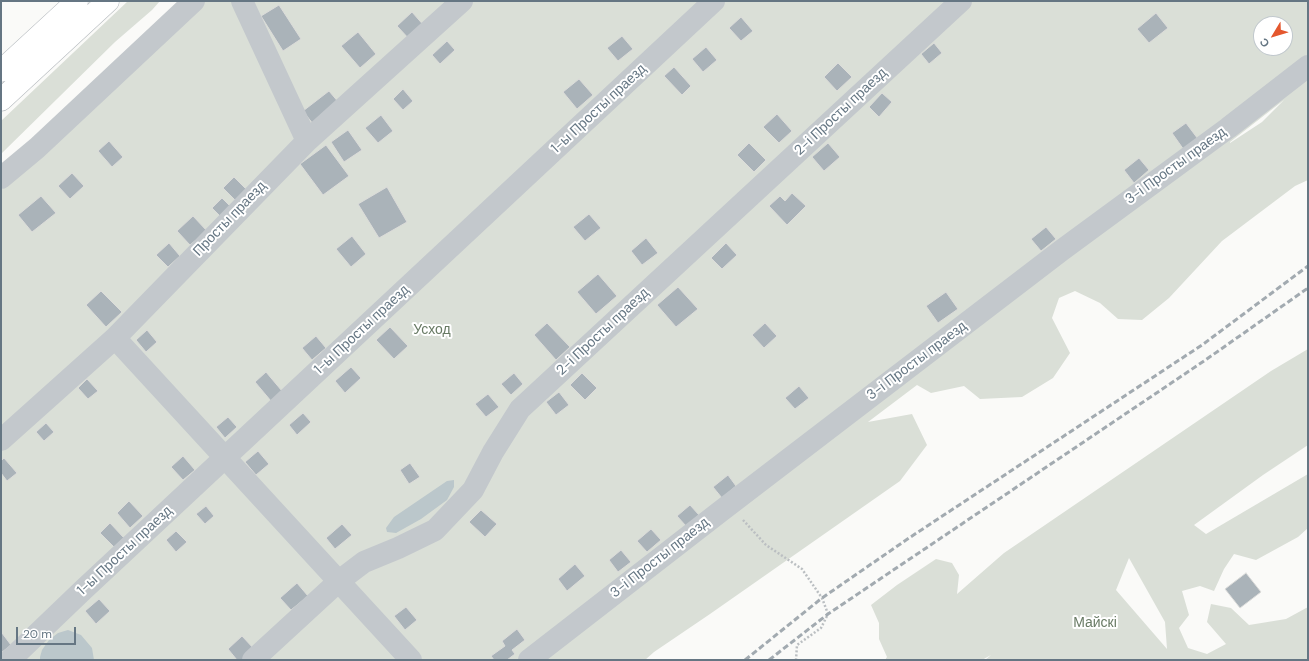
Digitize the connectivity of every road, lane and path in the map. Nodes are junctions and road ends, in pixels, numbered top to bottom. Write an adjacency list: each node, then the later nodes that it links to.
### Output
1 (77, 1): 9 (main road)
2 (108, 1): 10 (main road)
3 (194, 1): 12 (lane)
4 (242, 1): 11 (lane)
5 (462, 1): 11 (lane, Просты праезд)
6 (714, 1): 15 (lane, 1-ы Просты праезд)
7 (961, 1): 17 (lane, 2-і Просты праезд)
8 (1308, 66): 16 (lane, 3-і Просты праезд)
9 (1, 71)
10 (1, 100)
11 (307, 141): 13 (lane, Просты праезд)
12 (1, 178)
13 (115, 338): 14 (lane, Просты праезд); 15 (lane)
14 (1, 440)
15 (226, 458): 17 (lane); 18 (lane, 1-ы Просты праезд)
16 (730, 504): 21 (lane, 3-і Просты праезд); 22 (path)
17 (339, 581): 19 (lane, 2-і Просты праезд); 20 (lane)
18 (10, 660)
19 (253, 660)
20 (411, 660)
21 (529, 660)
22 (796, 660)

